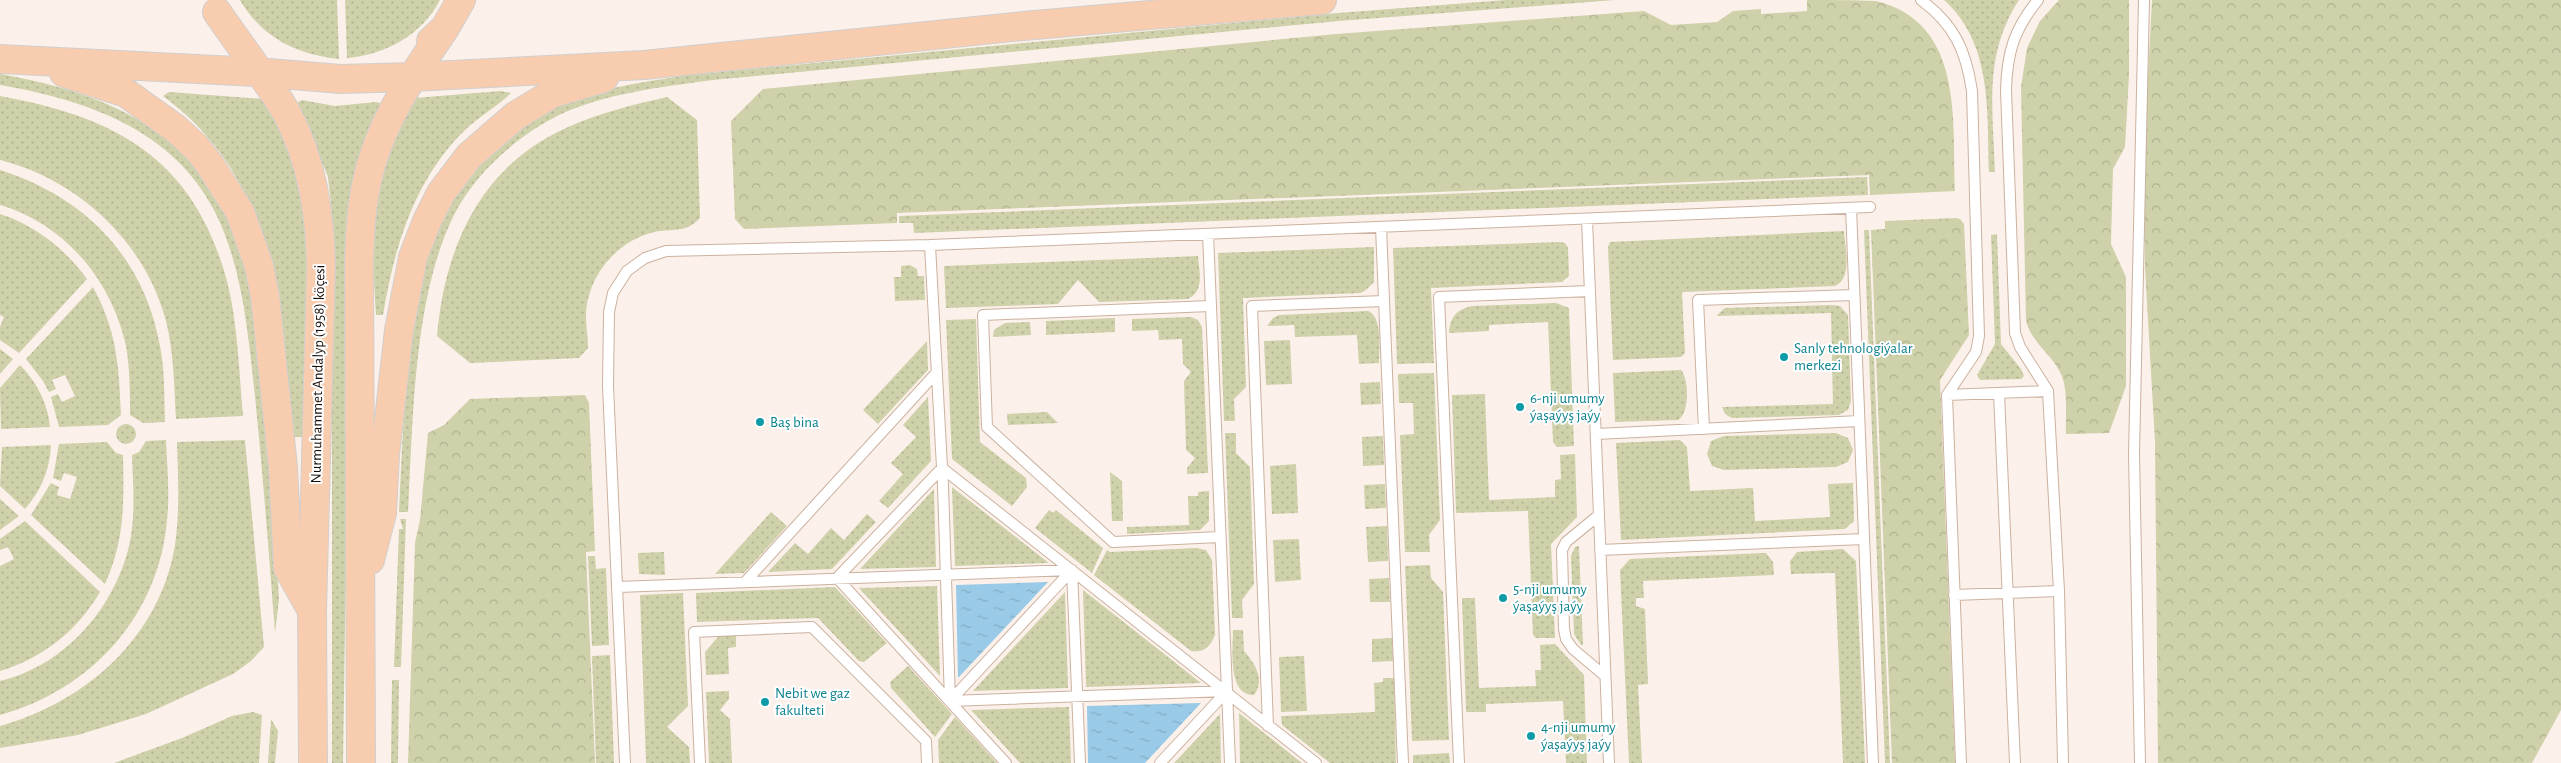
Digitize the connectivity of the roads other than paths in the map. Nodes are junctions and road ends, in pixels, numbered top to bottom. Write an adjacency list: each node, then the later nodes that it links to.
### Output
1 (460, 0): 7 (main road)
2 (1322, 0): 10 (main road)
3 (1921, 0): 27 (lane)
4 (2038, 0): 25 (lane)
5 (2144, 0): 68 (lane)
6 (214, 6): 11 (main road, Nurmuhammet Andalyp (1958) köçesi); 13 (main road)
7 (445, 28): 12 (main road); 13 (main road)
8 (0, 59): 9 (main road)
9 (27, 62): 11 (main road); 45 (main road)
10 (644, 65): 12 (main road); 44 (main road)
11 (257, 72): 13 (main road); 45 (main road, Nurmuhammet Andalyp (1958) köçesi)
12 (412, 77): 13 (main road); 44 (main road)
13 (340, 79)
14 (1870, 207): 15 (lane)
15 (1851, 208): 16 (lane); 21 (lane)
16 (1587, 219): 17 (lane); 20 (lane)
17 (1381, 227): 18 (lane); 22 (lane)
18 (1208, 234): 19 (lane); 23 (lane)
19 (930, 245): 24 (lane); 40 (lane)
20 (1590, 291): 30 (lane); 62 (lane)
21 (1854, 295): 28 (lane); 29 (lane)
22 (1384, 301): 50 (lane); 61 (lane)
23 (1211, 306): 33 (lane); 33 (lane)
24 (937, 372): 31 (lane); 39 (lane)
25 (2048, 391): 26 (lane); 41 (lane)
26 (1999, 393): 27 (lane); 42 (lane)
27 (1946, 395): 43 (lane)
28 (1859, 421): 29 (lane); 34 (lane)
29 (1704, 429): 30 (lane)
30 (1596, 434): 32 (lane)
31 (942, 468): 36 (lane); 37 (lane); 38 (lane)
32 (1599, 515): 35 (lane); 46 (lane)
33 (1220, 537): 47 (lane)
34 (1864, 539): 35 (lane); 64 (lane)
35 (1600, 550): 46 (lane)
36 (1072, 570): 37 (lane); 47 (lane); 48 (lane); 49 (lane)
37 (946, 574): 38 (lane); 49 (lane)
38 (837, 578): 39 (lane); 49 (lane)
39 (746, 582): 40 (lane)
40 (618, 587): 53 (lane)
41 (2059, 591): 42 (lane); 67 (lane)
42 (2007, 593): 43 (lane); 66 (lane)
43 (1954, 595): 65 (lane)
44 (360, 598): 52 (main road)
45 (312, 612): 51 (main road, Nurmuhammet Andalyp (1958) köçesi)
46 (1605, 676): 63 (lane)
47 (1226, 691): 48 (lane); 50 (lane); 58 (lane); 59 (lane)
48 (1077, 697): 49 (lane); 57 (lane)
49 (950, 702): 56 (lane)
50 (1268, 726): 60 (lane)
51 (313, 763)
52 (361, 763)
53 (625, 763)
54 (700, 763): 55 (lane)
55 (927, 763)
56 (1006, 763)
57 (1080, 763)
58 (1160, 763)
59 (1230, 763)
60 (1316, 763)
61 (1404, 763)
62 (1459, 763)
63 (1609, 763)
64 (1873, 763)
65 (1961, 763)
66 (2015, 763)
67 (2063, 763)
68 (2140, 763)

